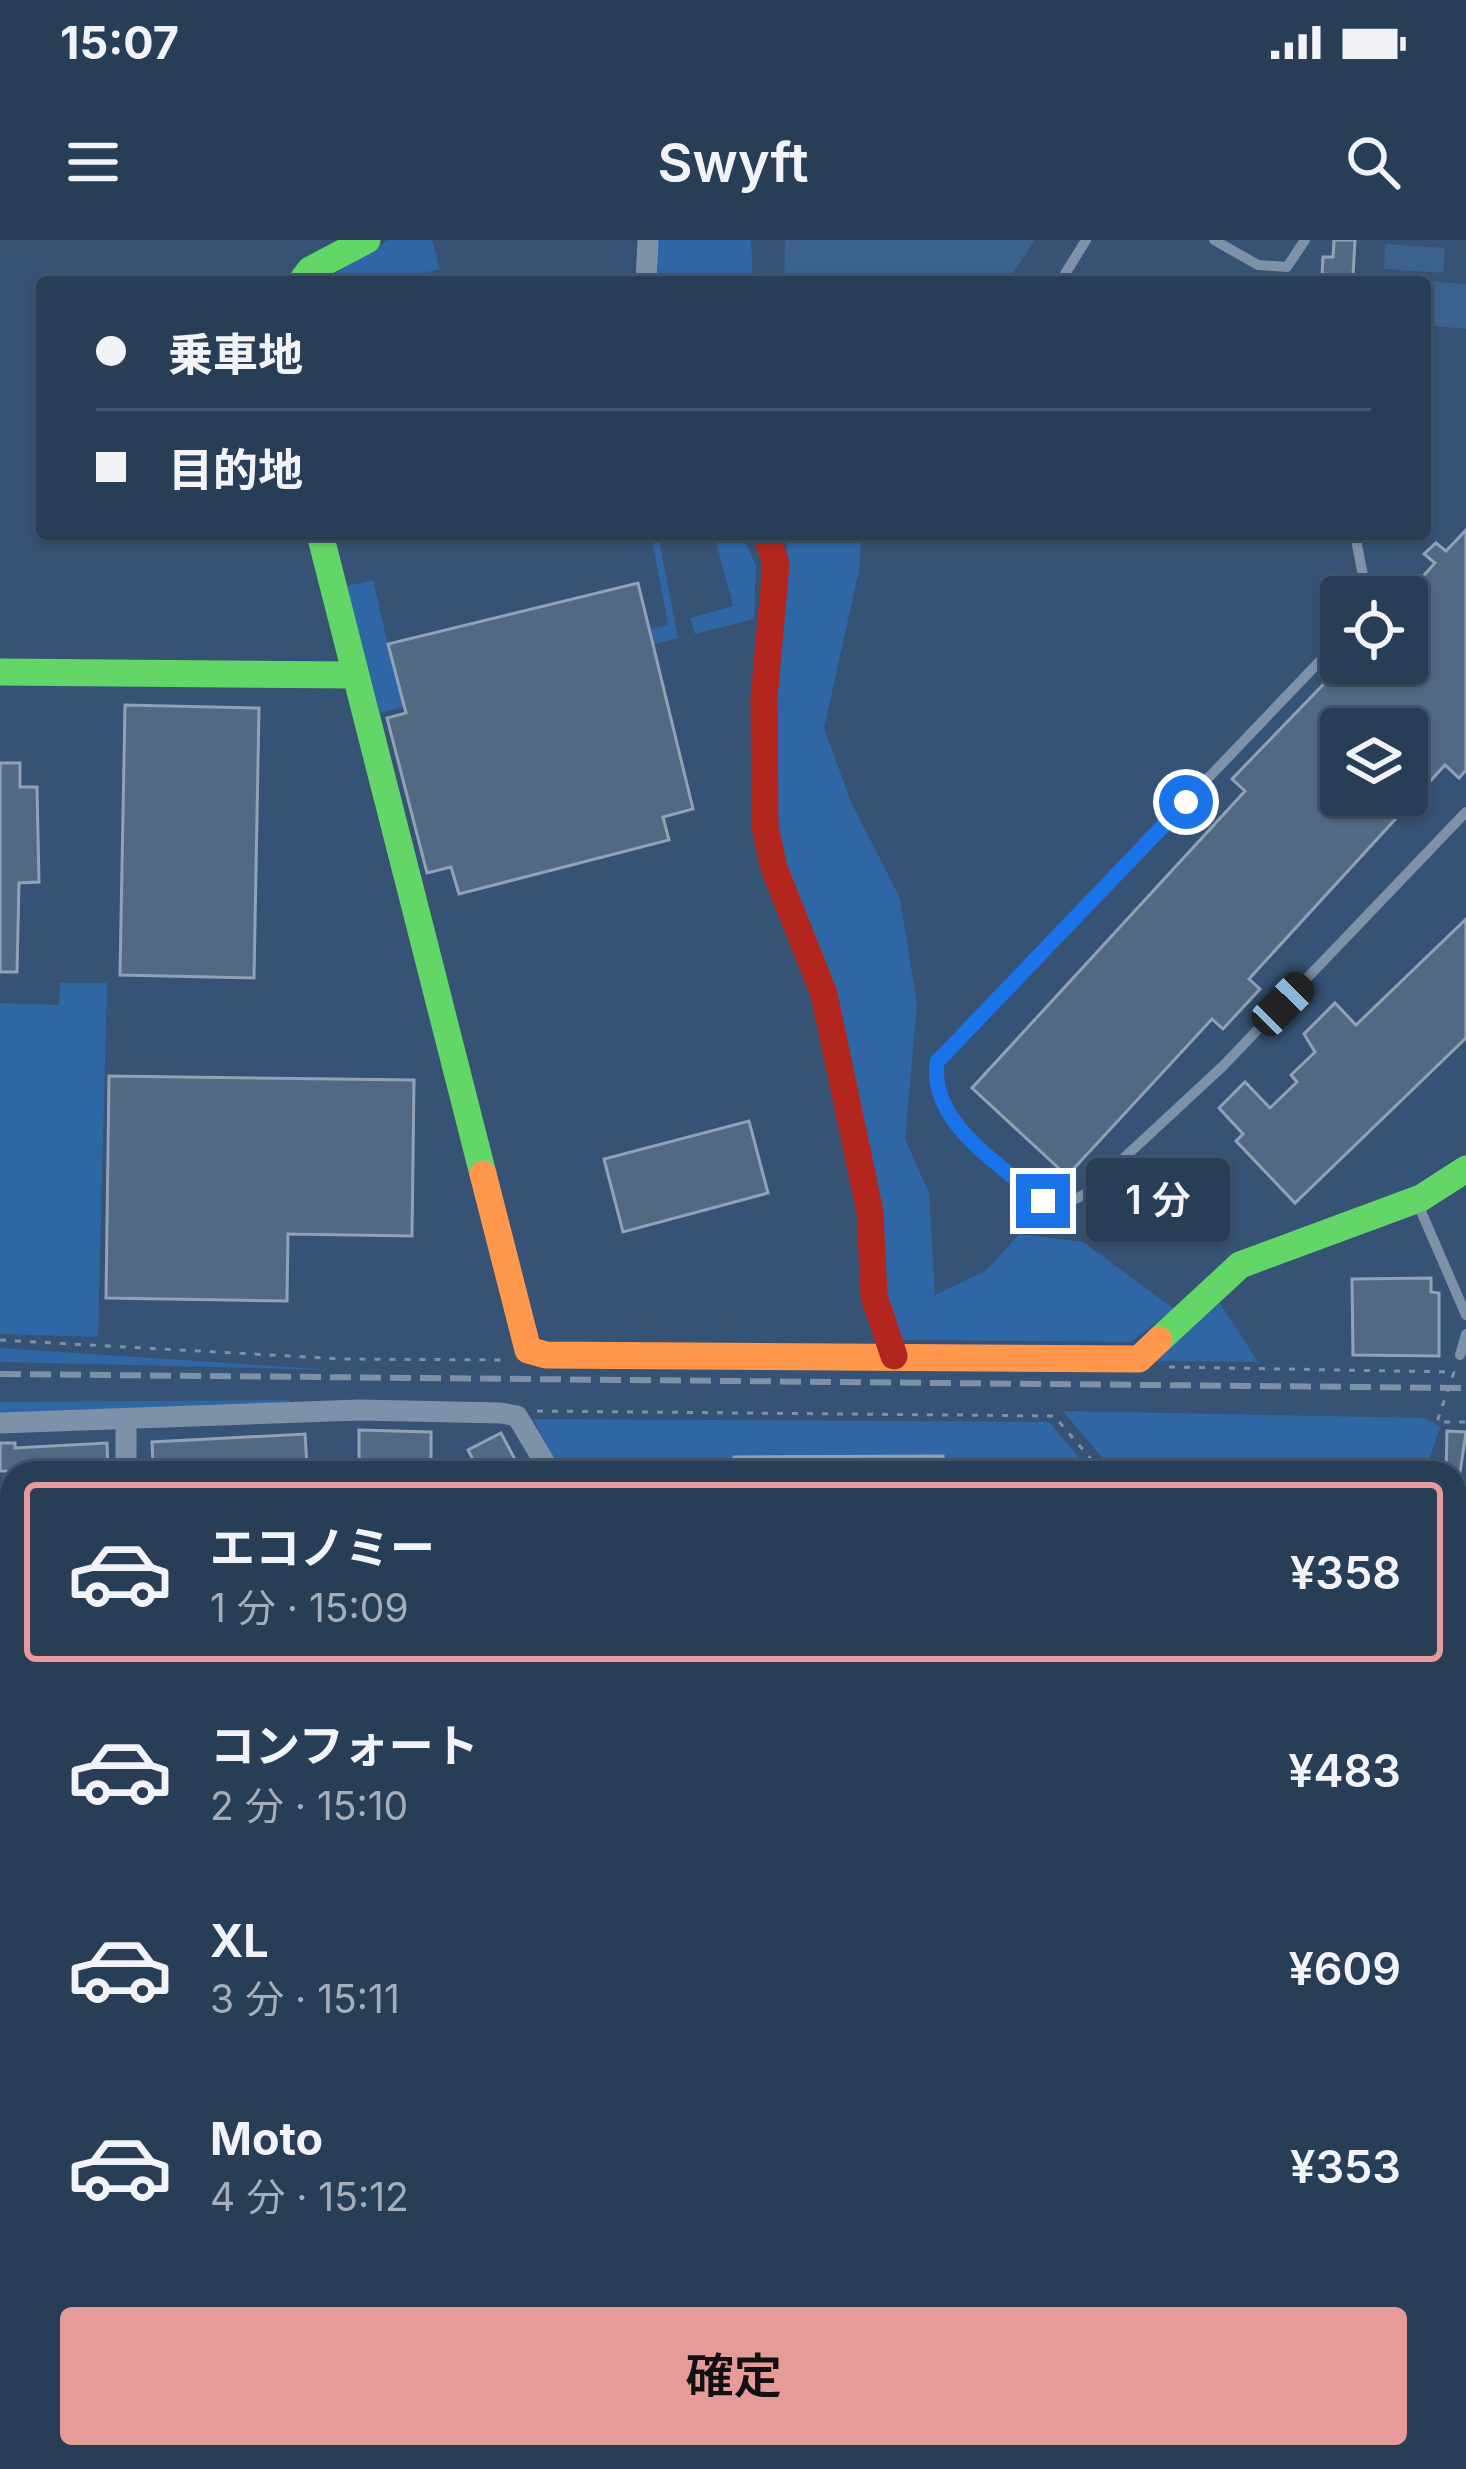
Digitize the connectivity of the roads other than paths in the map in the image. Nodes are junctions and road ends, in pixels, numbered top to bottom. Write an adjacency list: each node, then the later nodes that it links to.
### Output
1 (368, 240): 7 (street)
2 (648, 240): 8 (street)
3 (1086, 240): 9 (lane)
4 (1214, 240): 6 (lane)
5 (1305, 240): 6 (lane)
6 (1288, 267): 10 (lane)
7 (306, 276)
8 (646, 276)
9 (1064, 276)
10 (1287, 276)
11 (321, 540): 17 (street)
12 (768, 540): 24 (street)
13 (1355, 540): 14 (lane)
14 (1363, 576)
15 (1320, 661): 18 (lane)
16 (0, 672): 17 (street)
17 (354, 675): 24 (street)
18 (1466, 812)
19 (1466, 1169): 20 (street)
20 (1416, 1200): 21 (lane); 24 (street)
21 (1466, 1315)
22 (1466, 1334): 23 (lane)
23 (1460, 1355)
24 (894, 1356)
25 (0, 1423): 26 (street)
26 (126, 1423): 27 (street); 28 (street)
27 (126, 1461)
28 (544, 1461)

